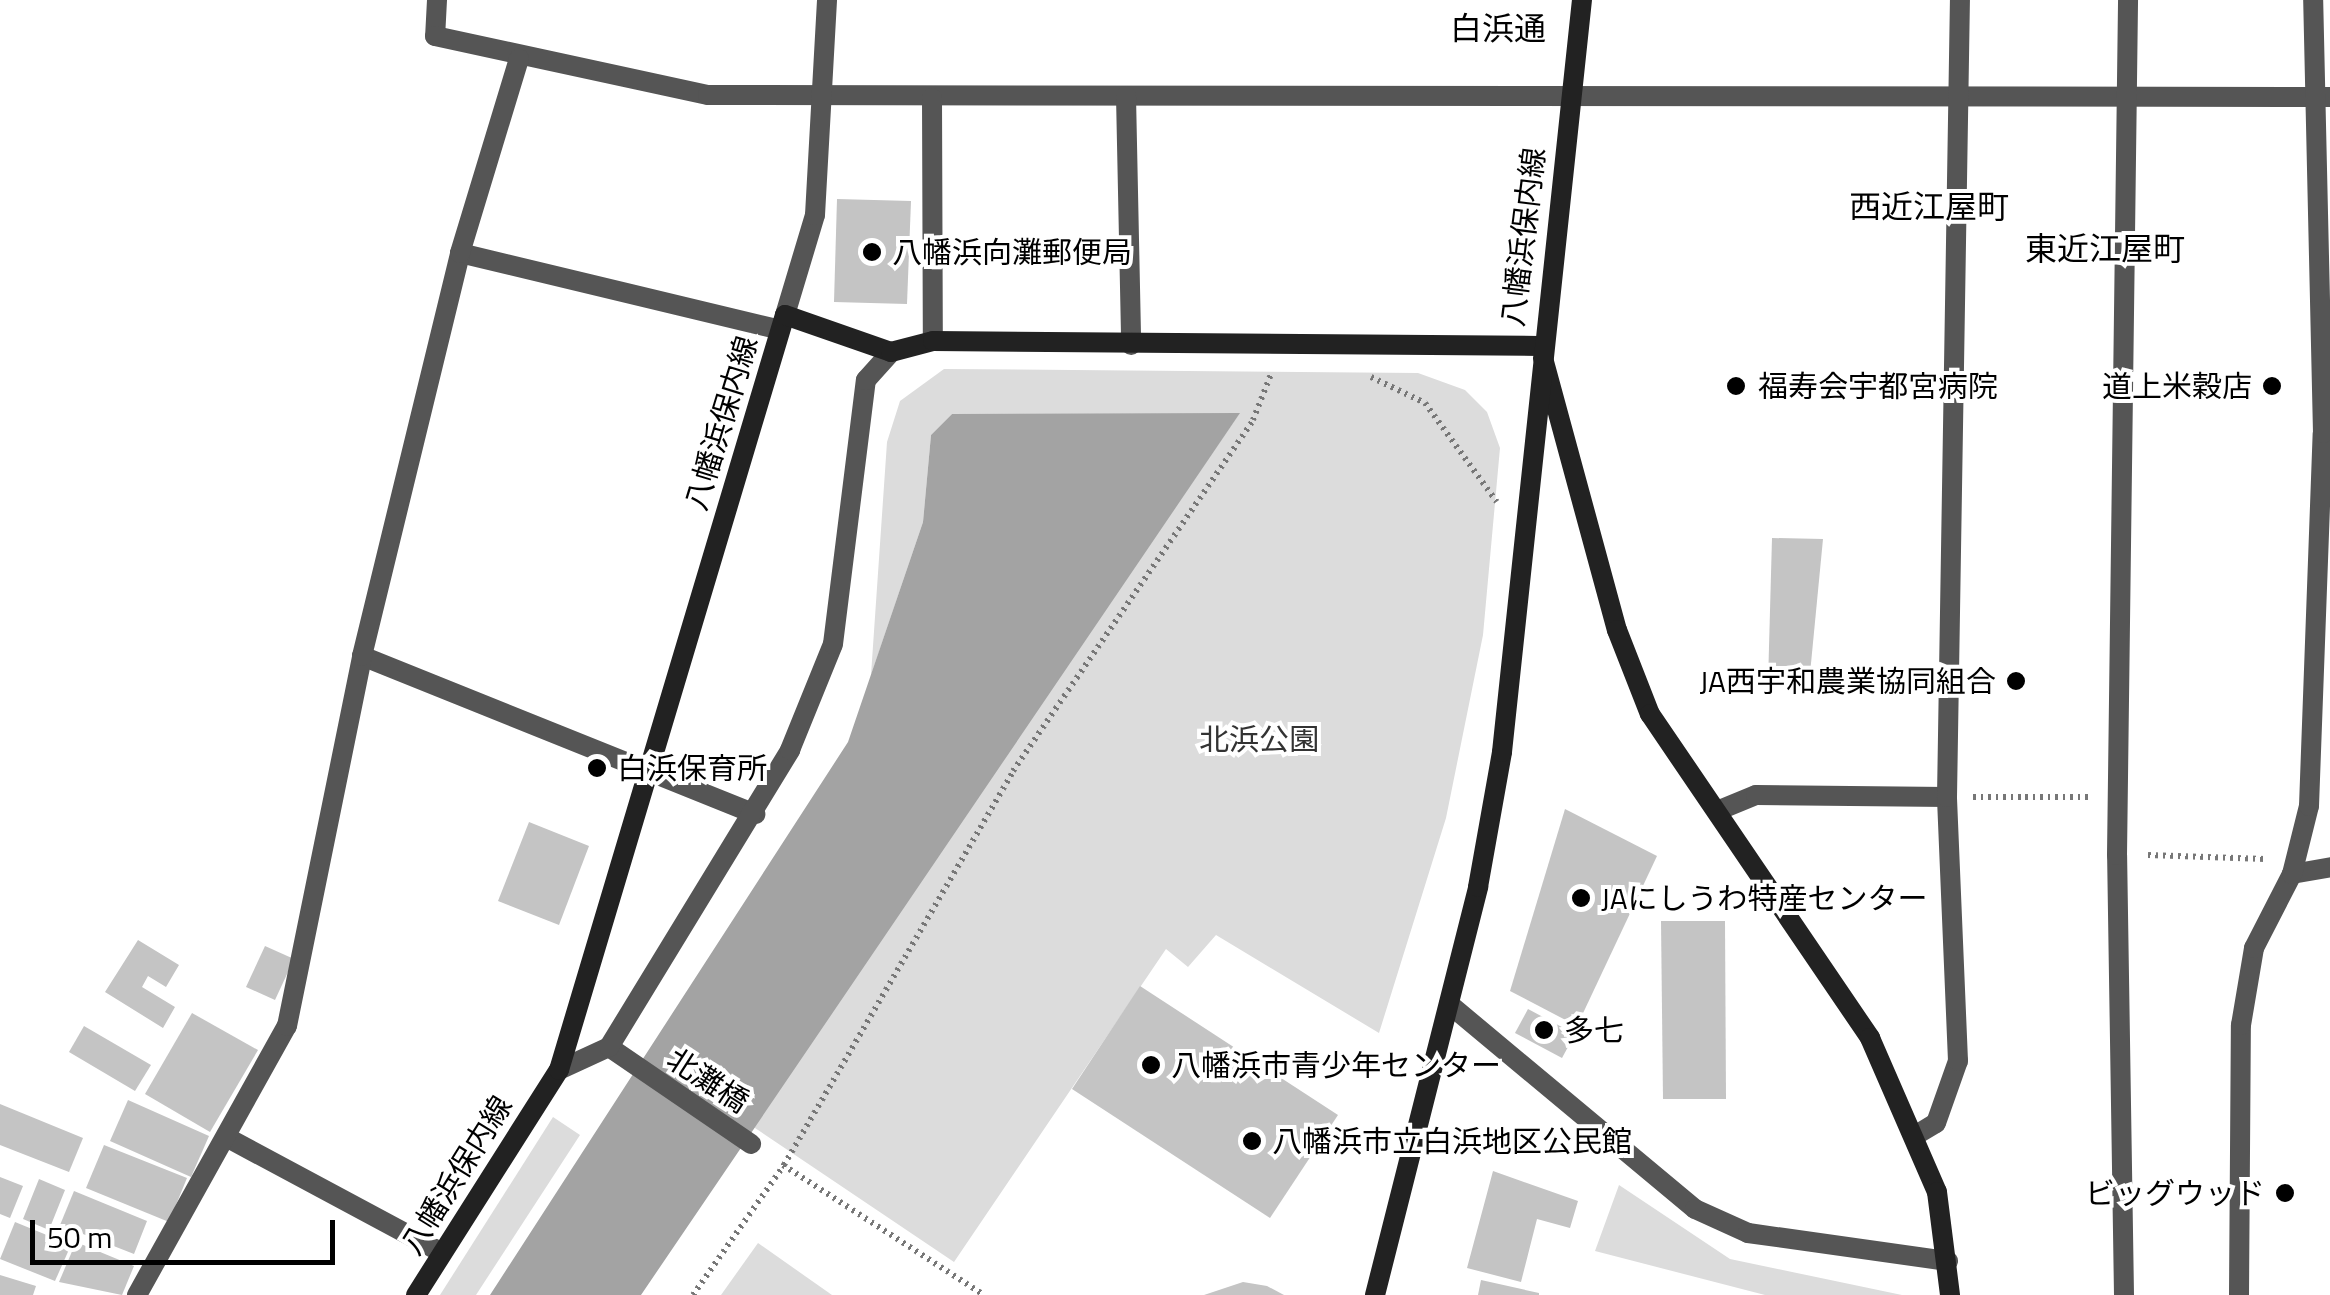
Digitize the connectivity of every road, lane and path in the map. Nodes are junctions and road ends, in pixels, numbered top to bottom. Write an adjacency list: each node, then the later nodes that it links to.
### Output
1 (438, 0): 7 (street)
2 (826, 0): 12 (street)
3 (1582, 0): 8 (main road, 八幡浜保内線)
4 (1960, 0): 10 (street)
5 (2128, 0): 14 (street)
6 (2313, 0): 11 (street)
7 (519, 59): 12 (street); 15 (street)
8 (1571, 94): 9 (street); 10 (street); 19 (main road, 八幡浜保内線)
9 (1126, 96): 13 (street); 18 (street)
10 (1960, 96): 14 (street); 27 (street)
11 (2324, 96): 14 (street); 32 (street)
12 (826, 98): 13 (street); 16 (street)
13 (932, 98): 17 (street)
14 (2127, 100): 26 (street)
15 (460, 253): 16 (street); 24 (street)
16 (782, 322): 21 (main road, 八幡浜保内線); 25 (main road, 八幡浜保内線)
17 (934, 341): 18 (main road, 八幡浜保内線); 21 (main road, 八幡浜保内線)
18 (1131, 345): 20 (main road, 八幡浜保内線)
19 (1539, 346): 20 (main road, 八幡浜保内線); 23 (main road); 28 (main road)
20 (1281, 348): 39 (path)
21 (892, 352): 29 (street)
22 (1364, 374): 23 (path)
23 (1519, 554): 33 (main road)
24 (362, 656): 25 (street); 37 (street)
25 (648, 776): 29 (street); 35 (main road, 八幡浜保内線)
26 (2117, 796): 27 (path); 30 (street)
27 (1948, 797): 28 (street); 36 (street)
28 (1716, 811): 36 (main road)
29 (754, 814): 34 (street)
30 (2116, 854): 32 (path); 48 (street)
31 (2330, 867): 32 (street)
32 (2292, 874): 49 (street)
33 (1448, 1004): 41 (street); 46 (main road)
34 (609, 1047): 35 (street); 38 (street, 北灘橋)
35 (559, 1070): 40 (main road, 八幡浜保内線)
36 (1916, 1135): 41 (main road)
37 (226, 1137): 40 (street); 42 (street)
38 (751, 1144): 39 (path)
39 (784, 1166): 44 (path); 45 (path)
40 (442, 1253): 43 (main road, 八幡浜保内線)
41 (1948, 1261): 47 (main road)
42 (137, 1295)
43 (416, 1295)
44 (693, 1295)
45 (984, 1295)
46 (1375, 1295)
47 (1950, 1295)
48 (2124, 1295)
49 (2239, 1295)

